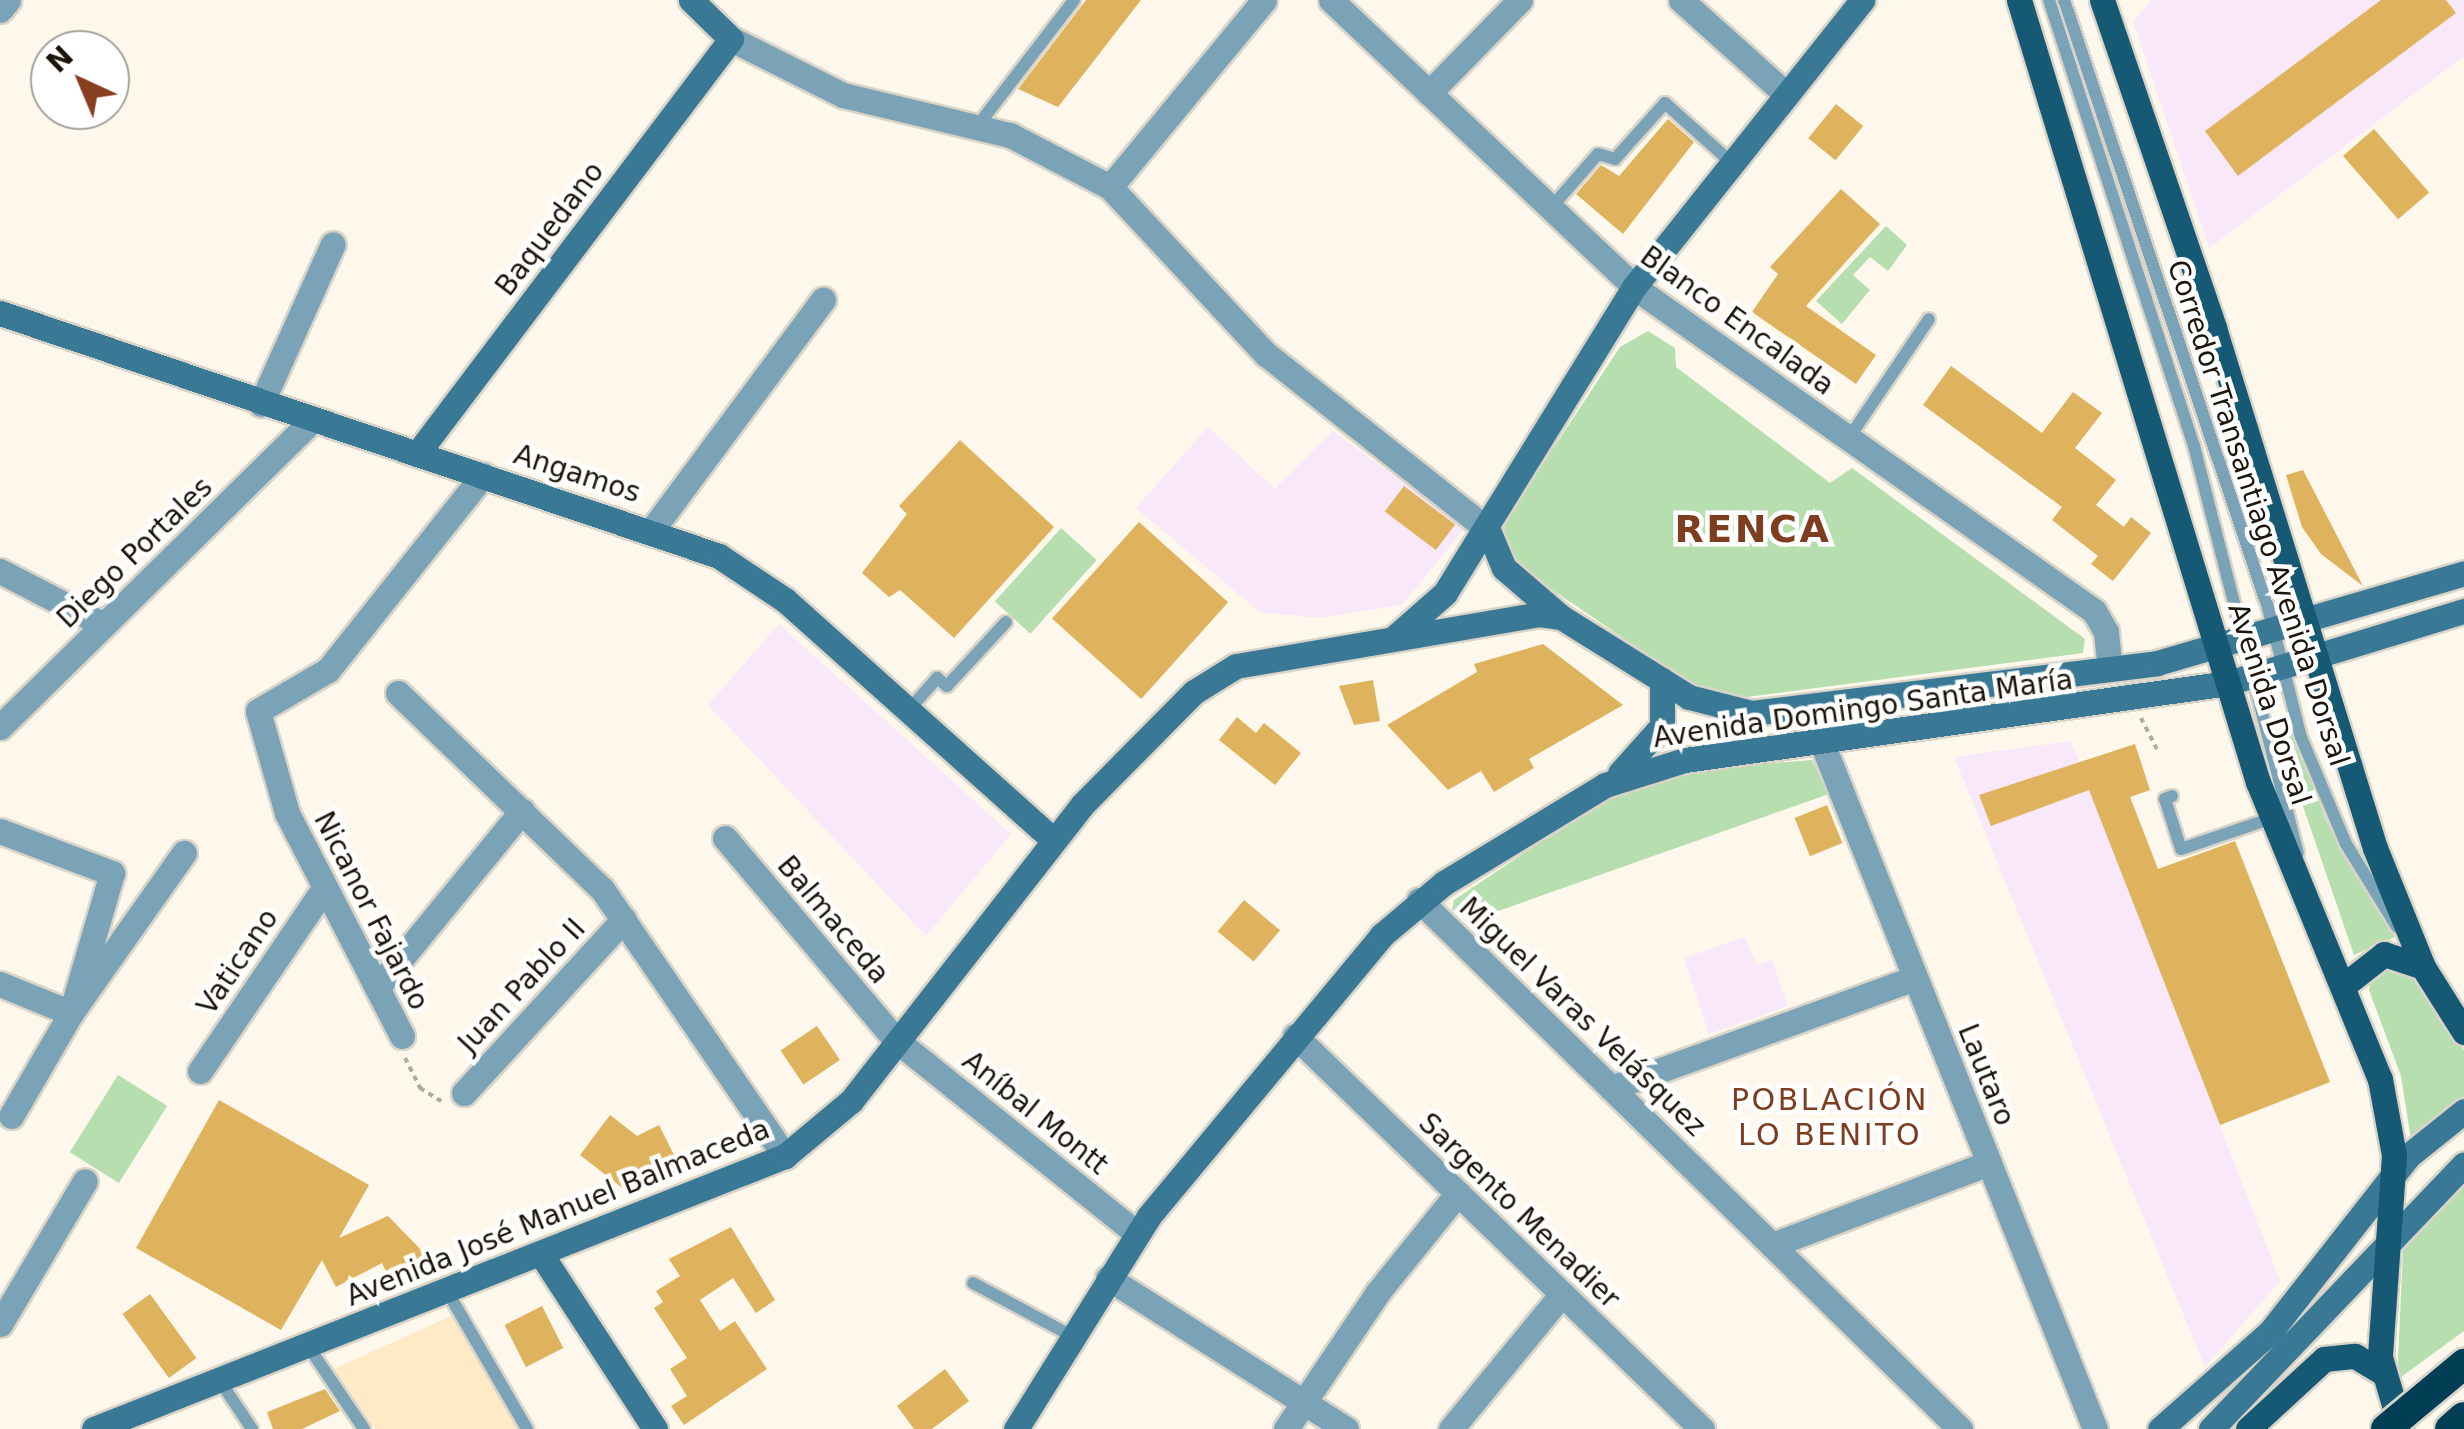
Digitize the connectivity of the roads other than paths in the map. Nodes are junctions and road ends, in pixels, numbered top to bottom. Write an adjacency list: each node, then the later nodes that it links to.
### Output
1 (8, 0): 13 (street)
2 (691, 0): 14 (main road)
3 (1074, 0): 17 (lane)
4 (1264, 0): 19 (street)
5 (1331, 0): 15 (street, Blanco Encalada)
6 (1520, 0): 15 (street)
7 (1681, 0): 16 (street)
8 (1862, 0): 16 (main road)
9 (2018, 0): 43 (main road, Avenida Dorsal)
10 (2048, 0): 41 (lane, Corredor Transantiago Avenida Dorsal)
11 (2064, 0): 40 (lane, Corredor Transantiago Avenida Dorsal)
12 (2102, 0): 38 (main road, Avenida Dorsal)
13 (0, 10)
14 (730, 39): 17 (street); 29 (main road, Baquedano)
15 (1430, 93): 20 (street, Blanco Encalada)
16 (1787, 95): 18 (main road)
17 (979, 124): 19 (street)
18 (1733, 164): 20 (lane); 22 (main road)
19 (1110, 187): 32 (street)
20 (1549, 210): 22 (street, Blanco Encalada)
21 (332, 244): 26 (street)
22 (1634, 288): 28 (street, Blanco Encalada); 32 (main road)
23 (823, 300): 31 (street)
24 (0, 313): 26 (main road, Angamos)
25 (1929, 319): 28 (lane)
26 (261, 404): 27 (main road, Angamos)
27 (311, 421): 29 (main road, Angamos); 39 (street, Diego Portales)
28 (1849, 438): 45 (street, Blanco Encalada)
29 (417, 454): 30 (main road, Angamos)
30 (483, 475): 31 (main road, Angamos); 62 (street, Nicanor Fajardo)
31 (652, 530): 51 (main road, Angamos)
32 (1488, 530): 36 (main road); 42 (main road)
33 (0, 571): 39 (street)
34 (2464, 573): 38 (main road, Avenida Domingo Santa María)
35 (2464, 611): 44 (main road, Avenida Domingo Santa María)
36 (1561, 617): 42 (main road, Avenida José Manuel Balmaceda); 48 (main road)
37 (1006, 622): 51 (lane)
38 (2306, 623): 40 (main road, Avenida Domingo Santa María); 44 (main road, Avenida Dorsal)
39 (104, 625): 52 (street, Diego Portales)
40 (2274, 634): 41 (main road, Avenida Domingo Santa María); 46 (lane, Corredor Transantiago Avenida Dorsal)
41 (2248, 640): 43 (main road, Avenida Domingo Santa María); 47 (lane, Corredor Transantiago Avenida Dorsal)
42 (1382, 646): 60 (main road, Avenida José Manuel Balmaceda)
43 (2218, 648): 45 (main road, Avenida Domingo Santa María); 49 (main road, Avenida Dorsal)
44 (2314, 658): 46 (main road, Avenida Domingo Santa María); 66 (main road, Avenida Dorsal)
45 (2110, 669): 48 (main road, Avenida Domingo Santa María)
46 (2282, 670): 47 (main road, Avenida Domingo Santa María); 66 (lane, Corredor Transantiago Avenida Dorsal)
47 (2257, 676): 49 (main road, Avenida Domingo Santa María); 64 (lane, Corredor Transantiago Avenida Dorsal)
48 (1662, 680): 54 (main road)
49 (2228, 684): 53 (main road, Avenida Domingo Santa María); 57 (main road, Avenida Dorsal)
50 (398, 693): 56 (street)
51 (909, 710): 60 (main road, Angamos)
52 (0, 727)
53 (1822, 744): 54 (main road, Avenida Domingo Santa María); 67 (street, Lautaro)
54 (1604, 785): 63 (main road, Avenida Domingo Santa María)
55 (2172, 796): 57 (lane)
56 (522, 810): 65 (street); 70 (street)
57 (2272, 818): 64 (main road, Avenida Dorsal)
58 (0, 831): 72 (street)
59 (726, 838): 76 (street, Balmaceda)
60 (1052, 839): 76 (main road, Avenida José Manuel Balmaceda)
61 (184, 853): 72 (street)
62 (325, 887): 70 (street, Nicanor Fajardo); 77 (street, Vaticano)
63 (1420, 900): 75 (main road, Avenida Domingo Santa María); 78 (street, Miguel Varas Velásquez)
64 (2311, 909): 69 (main road, Avenida Dorsal)
65 (624, 920): 79 (street, Juan Pablo II); 82 (street)
66 (2423, 967): 69 (main road); 71 (main road, Avenida Dorsal)
67 (1916, 978): 78 (street); 83 (street, Lautaro)
68 (0, 984): 72 (street)
69 (2343, 986): 85 (main road, Avenida Dorsal)
70 (377, 988): 74 (street, Nicanor Fajardo)
71 (2455, 1011): 73 (main road, Avenida Dorsal)
72 (71, 1013): 81 (street)
73 (2464, 1032)
74 (402, 1036)
75 (1295, 1036): 87 (street, Sargento Menadier); 88 (main road, Avenida Domingo Santa María)
76 (896, 1040): 82 (main road, Avenida José Manuel Balmaceda); 88 (street, Aníbal Montt)
77 (200, 1070)
78 (1611, 1088): 89 (street, Miguel Varas Velásquez)
79 (464, 1093)
80 (2464, 1112): 85 (main road)
81 (11, 1116)
82 (786, 1156): 91 (main road, Avenida José Manuel Balmaceda)
83 (1989, 1162): 89 (street); 116 (street, Lautaro)
84 (2464, 1164): 90 (main road)
85 (2392, 1175): 90 (main road, Avenida Dorsal); 117 (main road)
86 (85, 1181): 96 (street)
87 (1458, 1194): 95 (street, Sargento Menadier); 102 (street)
88 (1136, 1234): 92 (main road, Avenida Domingo Santa María)
89 (1772, 1244): 115 (street, Miguel Varas Velásquez)
90 (2386, 1248): 100 (main road, Avenida Dorsal); 118 (main road)
91 (541, 1254): 94 (main road, Avenida José Manuel Balmaceda); 109 (main road)
92 (1108, 1278): 97 (main road, Avenida Domingo Santa María); 102 (street)
93 (973, 1283): 97 (lane)
94 (447, 1291): 98 (main road, Avenida José Manuel Balmaceda); 108 (lane)
95 (1562, 1294): 113 (street); 114 (street, Sargento Menadier)
96 (0, 1324)
97 (1072, 1336): 110 (main road, Avenida Domingo Santa María)
98 (308, 1346): 101 (main road, Avenida José Manuel Balmaceda); 107 (lane)
99 (2464, 1364): 120 (highway, bridge)
100 (2383, 1373): 119 (main road); 121 (main road, Avenida Dorsal)
101 (220, 1381): 104 (main road, Avenida José Manuel Balmaceda); 106 (lane)
102 (1302, 1402): 111 (street); 112 (street)
103 (2464, 1418): 122 (highway)
104 (139, 1421): 105 (main road, Avenida José Manuel Balmaceda)
105 (94, 1429)
106 (252, 1429)
107 (364, 1429)
108 (527, 1429)
109 (654, 1429)
110 (1016, 1429)
111 (1286, 1429)
112 (1346, 1429)
113 (1451, 1429)
114 (1702, 1429)
115 (1960, 1429)
116 (2095, 1429)
117 (2160, 1429)
118 (2211, 1429)
119 (2248, 1429)
120 (2386, 1429)
121 (2401, 1429)
122 (2450, 1429)

